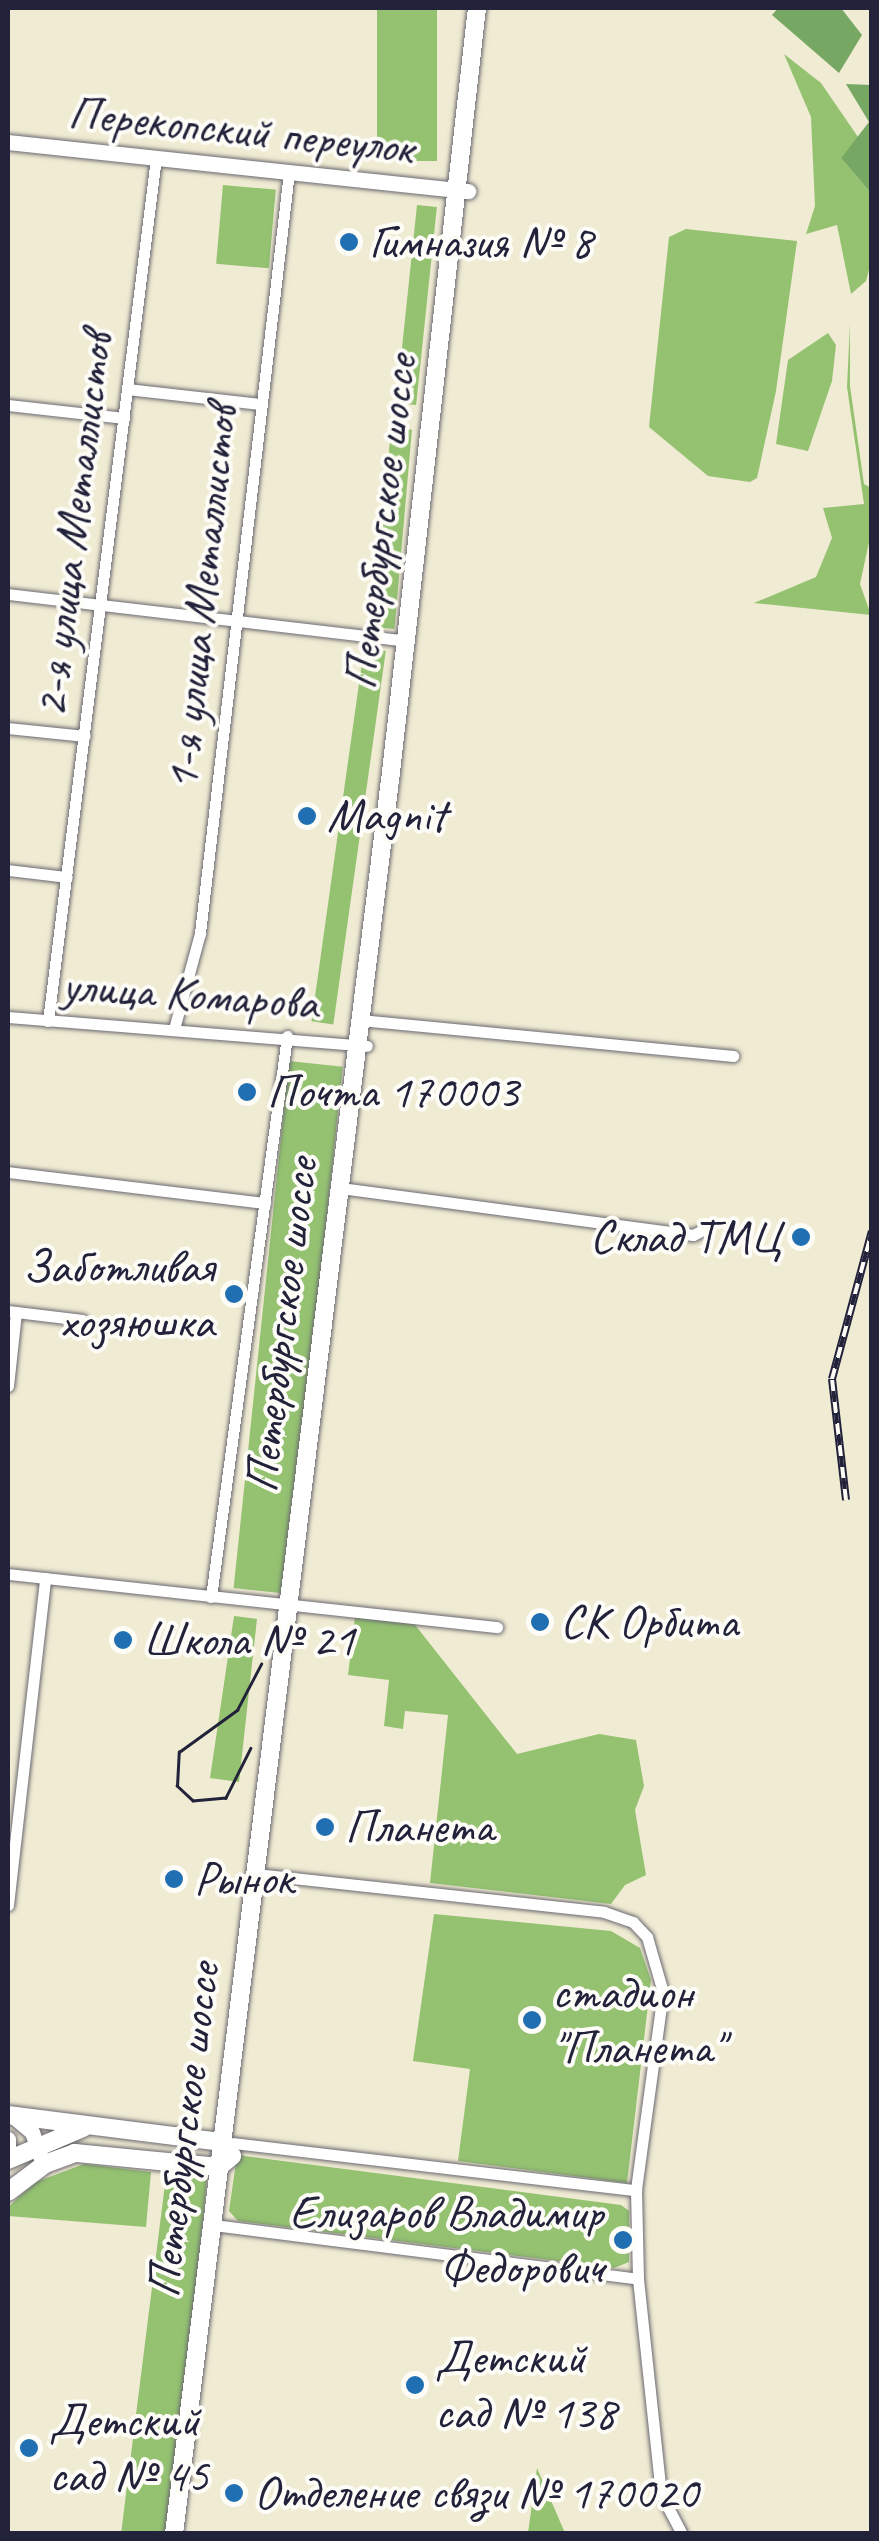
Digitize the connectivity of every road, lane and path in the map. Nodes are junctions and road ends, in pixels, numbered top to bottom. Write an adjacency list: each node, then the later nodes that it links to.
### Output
1 (476, 8): 6 (main road, Петербургское шоссе)
2 (487, 8): 6 (main road, Петербургское шоссе)
3 (8, 142): 4 (street, Перекопский переулок)
4 (156, 158): 5 (street, Перекопский переулок); 7 (street, 2-я улица Металлистов)
5 (289, 172): 6 (street, Перекопский переулок); 8 (street, 1-я улица Металлистов)
6 (463, 190): 14 (main road, Петербургское шоссе); 21 (main road, Петербургское шоссе)
7 (127, 389): 8 (street); 10 (street, 2-я улица Металлистов)
8 (260, 404): 13 (street, 1-я улица Металлистов)
9 (8, 405): 10 (street)
10 (124, 418): 12 (street, 2-я улица Металлистов)
11 (8, 594): 12 (street)
12 (101, 604): 13 (street); 16 (street, 2-я улица Металлистов)
13 (239, 621): 14 (street); 22 (street, 1-я улица Металлистов)
14 (407, 641): 21 (main road, Петербургское шоссе)
15 (8, 728): 16 (street)
16 (84, 736): 18 (street, 2-я улица Металлистов)
17 (8, 870): 18 (street)
18 (67, 877): 20 (street, 2-я улица Металлистов)
19 (8, 1016): 20 (street, улица Комарова)
20 (48, 1021): 22 (street, улица Комарова)
21 (366, 1021): 24 (main road, Петербургское шоссе); 25 (street)
22 (174, 1029): 23 (street, улица Комарова)
23 (287, 1036): 24 (street, улица Комарова); 28 (street)
24 (362, 1046): 27 (main road, Петербургское шоссе)
25 (733, 1056)
26 (8, 1172): 28 (street)
27 (342, 1189): 29 (street); 36 (main road, Петербургское шоссе)
28 (265, 1203): 35 (street)
29 (706, 1229)
30 (12, 1311): 31 (street); 32 (street)
31 (82, 1320)
32 (8, 1386)
33 (8, 1574): 34 (street)
34 (45, 1578): 35 (street); 39 (street)
35 (211, 1597): 36 (street)
36 (292, 1606): 37 (street); 38 (main road, Петербургское шоссе)
37 (497, 1627)
38 (260, 1874): 44 (main road, Петербургское шоссе); 47 (street)
39 (8, 1904)
40 (9, 2116): 41 (main road); 43 (street)
41 (93, 2126): 43 (main road); 44 (main road)
42 (8, 2139): 45 (street)
43 (38, 2144): 45 (main road); 46 (street)
44 (227, 2152): 46 (main road); 47 (street); 49 (main road, Петербургское шоссе)
45 (8, 2157)
46 (40, 2166): 48 (main road)
47 (636, 2190): 50 (street)
48 (8, 2192)
49 (218, 2226): 50 (street); 51 (main road, Петербургское шоссе); 52 (main road, Петербургское шоссе)
50 (638, 2279): 53 (street)
51 (174, 2534)
52 (186, 2534)
53 (682, 2534)

